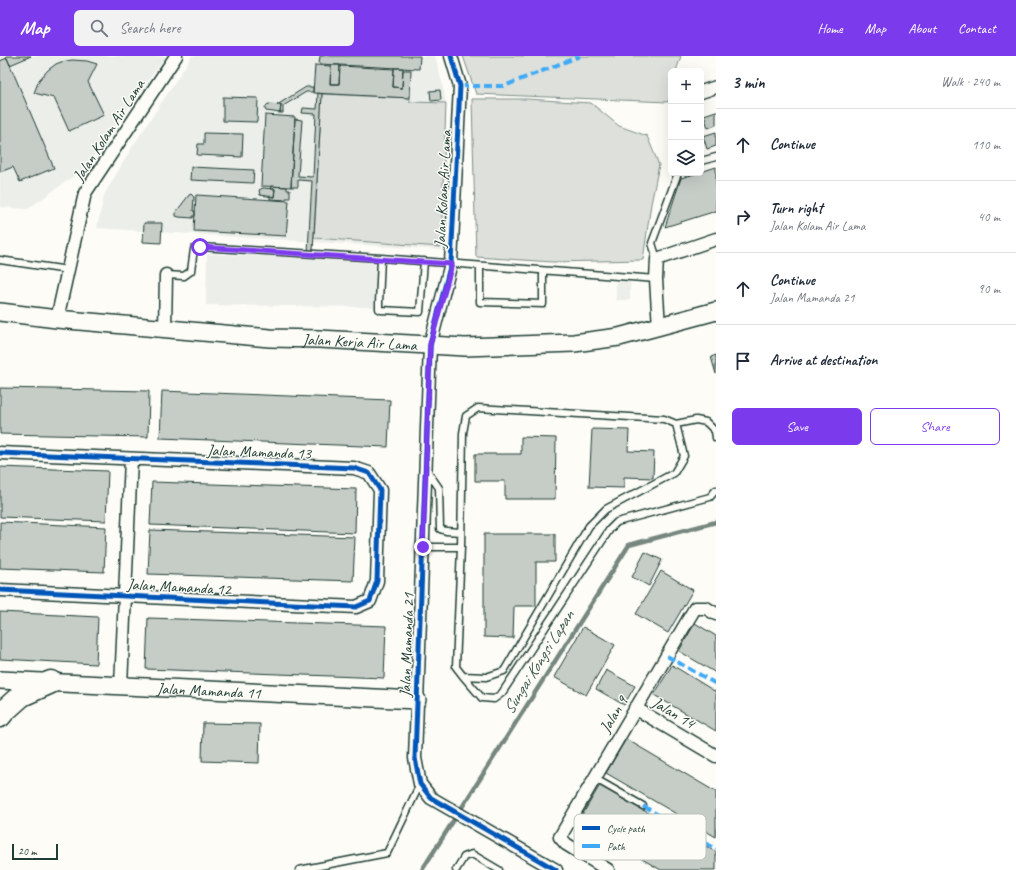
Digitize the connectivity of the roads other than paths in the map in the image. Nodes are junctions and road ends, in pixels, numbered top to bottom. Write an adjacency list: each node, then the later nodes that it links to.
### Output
1 (176, 56): 15 (street, Jalan Kolam Air Lama)
2 (451, 56): 13 (street, Jalan Kolam Air Lama)
3 (716, 87): 4 (street)
4 (704, 91)
5 (716, 157): 6 (lane)
6 (704, 160)
7 (677, 176): 10 (lane)
8 (716, 238): 10 (street)
9 (381, 258): 12 (lane); 12 (lane); 17 (lane)
10 (657, 259): 18 (street)
11 (0, 260): 15 (lane)
12 (424, 262): 13 (lane)
13 (452, 264): 14 (lane); 24 (street, Jalan Kolam Air Lama)
14 (480, 266): 16 (lane); 16 (lane)
15 (68, 270): 21 (street, Jalan Kolam Air Lama)
16 (544, 271): 18 (lane)
17 (166, 275): 23 (street)
18 (656, 279): 22 (street)
19 (716, 311): 22 (street, Jalan Kerja Air Lama)
20 (0, 312): 21 (street, Jalan Kerja Air Lama)
21 (57, 319): 23 (street, Jalan Kerja Air Lama)
22 (659, 327): 24 (street, Jalan Kerja Air Lama)
23 (165, 329): 24 (street, Jalan Kerja Air Lama)
24 (430, 345): 29 (street, Jalan Mamanda 21)
25 (676, 424): 26 (lane); 31 (lane); 38 (lane)
26 (716, 438)
27 (0, 452): 28 (street, Jalan Mamanda 13)
28 (131, 459): 35 (street); 36 (street, Jalan Mamanda 13)
29 (426, 468): 31 (lane); 32 (street, Jalan Mamanda 21)
30 (716, 490): 38 (lane)
31 (461, 532): 33 (lane)
32 (423, 547): 33 (lane); 42 (street, Jalan Mamanda 21)
33 (461, 547): 38 (lane)
34 (0, 590): 35 (street, Jalan Mamanda 12)
35 (125, 596): 36 (street, Jalan Mamanda 12); 41 (street)
36 (356, 607)
37 (716, 614): 43 (street, Jalan 9)
38 (463, 676)
39 (0, 680): 40 (street, Jalan Mamanda 11)
40 (51, 682): 41 (street, Jalan Mamanda 11); 44 (highway)
41 (121, 686): 42 (street, Jalan Mamanda 11)
42 (417, 700): 47 (street, Jalan Mamanda 21)
43 (635, 708): 45 (street, Jalan 14); 46 (street, Jalan 9)
44 (0, 716)
45 (716, 756)
46 (594, 778): 48 (lane); 49 (street, Jalan 9)
47 (420, 784): 51 (lane); 54 (street, Jalan Mamanda 21)
48 (643, 806)
49 (574, 849)
50 (592, 860): 55 (street, Jalan 9)
51 (299, 870)
52 (456, 870): 53 (lane)
53 (498, 870)
54 (556, 870)
55 (608, 870)

